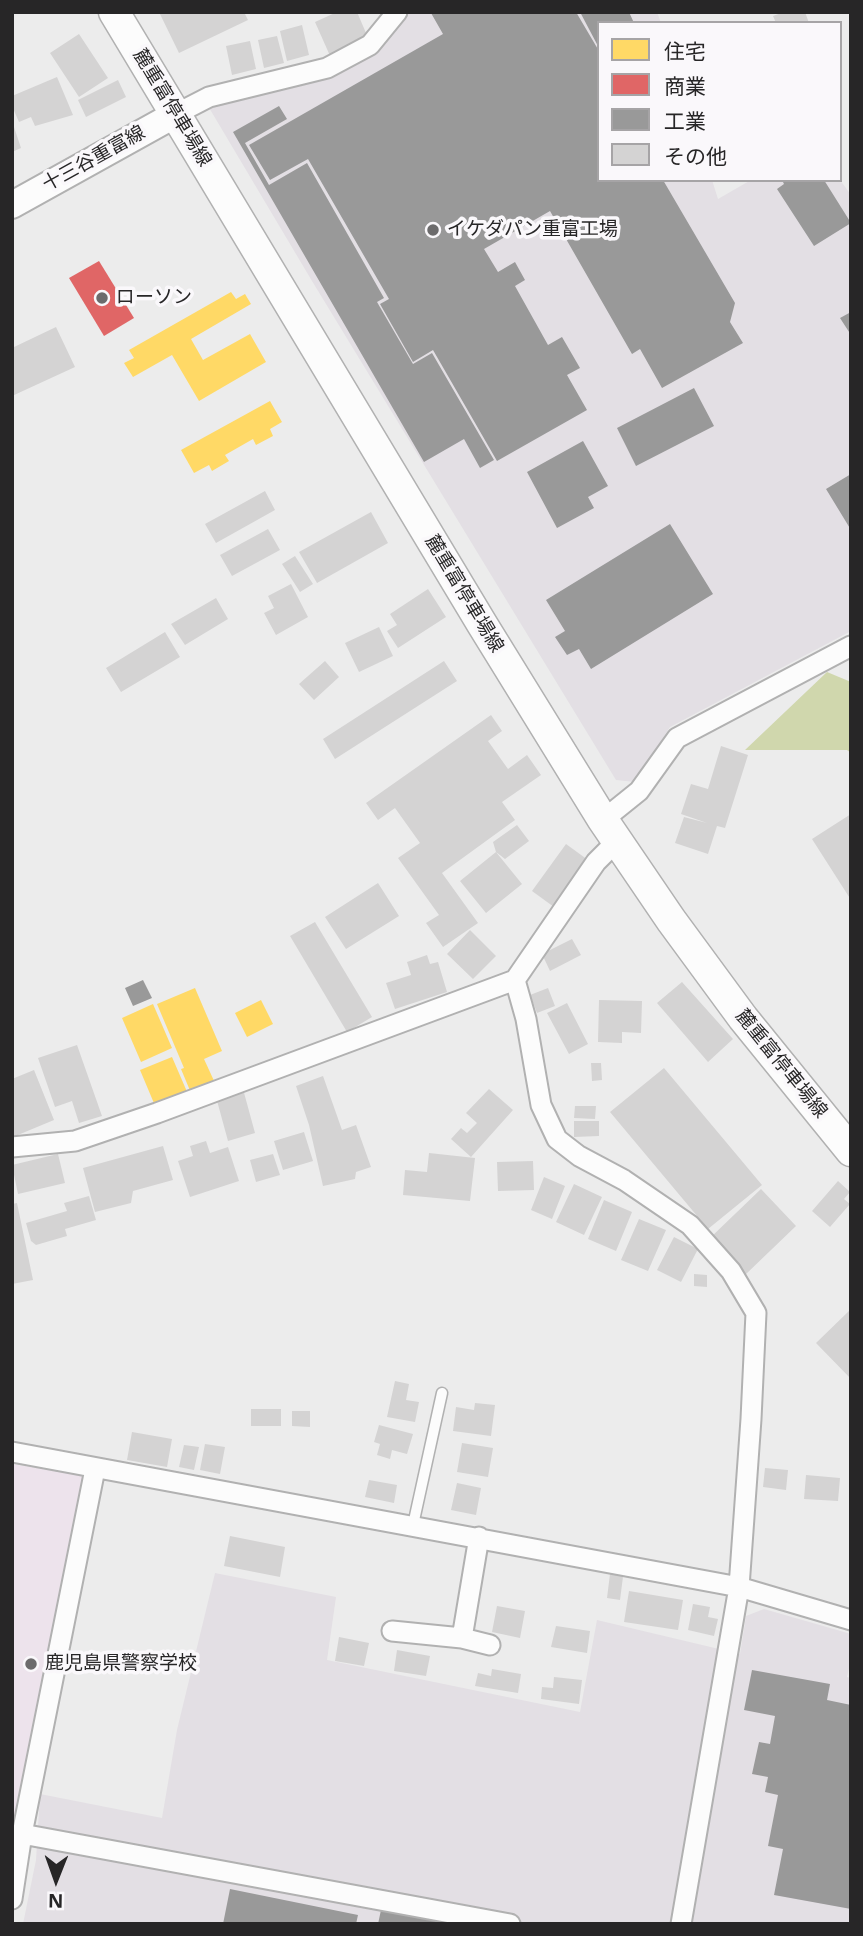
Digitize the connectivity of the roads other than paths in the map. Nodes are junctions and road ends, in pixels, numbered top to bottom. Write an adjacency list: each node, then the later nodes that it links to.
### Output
1 (114, 12): 3 (main road, 麓重富停車場線)
2 (397, 12): 3 (street)
3 (176, 114): 4 (main road, 十三谷重富線); 6 (main road, 麓重富停車場線)
4 (12, 205)
5 (851, 646): 6 (street)
6 (610, 830): 7 (street); 9 (main road, 麓重富停車場線)
7 (515, 981): 8 (street); 15 (street)
8 (12, 1147)
9 (851, 1151)
10 (442, 1393): 13 (lane)
11 (12, 1452): 12 (street)
12 (95, 1469): 13 (street); 20 (street)
13 (413, 1525): 14 (street)
14 (479, 1537): 15 (street); 18 (street)
15 (739, 1587): 16 (street); 23 (street)
16 (851, 1620)
17 (392, 1631): 18 (street)
18 (462, 1638): 19 (street)
19 (490, 1645)
20 (22, 1834): 21 (street); 22 (street)
21 (12, 1899)
22 (510, 1924)
23 (681, 1924)

